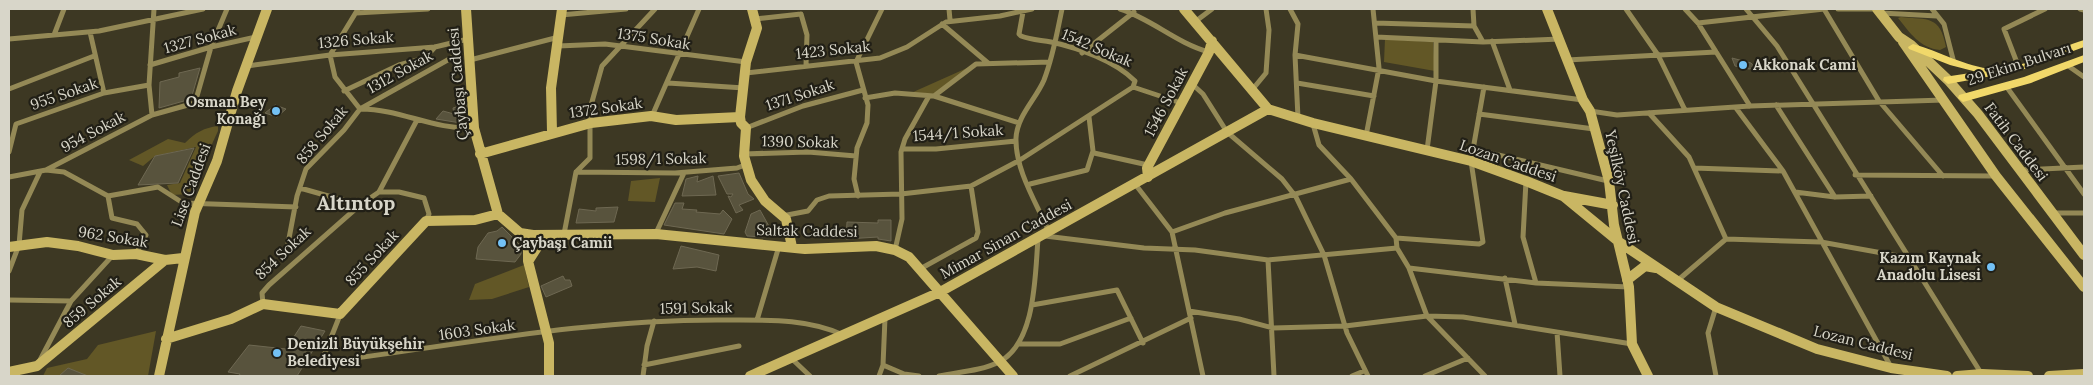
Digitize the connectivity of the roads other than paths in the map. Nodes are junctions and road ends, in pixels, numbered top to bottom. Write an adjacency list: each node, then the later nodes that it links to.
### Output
1 (64, 9): 52 (street)
2 (154, 9): 46 (street)
3 (203, 9): 46 (street)
4 (227, 9): 66 (street)
5 (267, 9): 53 (main road, Lise Caddesi)
6 (363, 9): 36 (street)
7 (428, 9): 36 (street)
8 (466, 9): 57 (main road, Çaybaşı Caddesi)
9 (626, 9): 37 (street)
10 (655, 9): 69 (street)
11 (699, 9): 74 (street)
12 (804, 9): 41 (street)
13 (882, 9): 83 (street)
14 (949, 9): 44 (street)
15 (1017, 9): 39 (street)
16 (1032, 9): 39 (street, 1423 Sokak)
17 (1062, 9): 64 (street)
18 (1120, 9): 40 (street)
19 (1184, 9): 45 (main road)
20 (1212, 9): 45 (street)
21 (1266, 9): 109 (street)
22 (1290, 9): 75 (street)
23 (1373, 9): 47 (street)
24 (1473, 9): 50 (street)
25 (1547, 9): 58 (main road, Yeşilköy Caddesi)
26 (1626, 9): 76 (street)
27 (1685, 9): 48 (street)
28 (1746, 9): 43 (street)
29 (1824, 9): 43 (street); 119 (street)
30 (1838, 9): 34 (street)
31 (1932, 9): 42 (street)
32 (2042, 9): 92 (street)
33 (2080, 9): 35 (street)
34 (1878, 10): 42 (street); 55 (main road, Fatih Caddesi)
35 (2084, 10)
36 (357, 11): 73 (street)
37 (562, 12): 59 (main road)
38 (754, 12): 41 (street); 82 (main road)
39 (1023, 12): 44 (street, 1423 Sokak); 64 (street, 1542 Sokak)
40 (1134, 12): 70 (street); 72 (street)
41 (801, 14): 87 (street)
42 (1937, 16): 86 (street)
43 (1755, 17): 48 (street); 122 (street)
44 (950, 20): 49 (street, 1423 Sokak)
45 (1196, 21): 60 (main road)
46 (152, 22): 51 (street); 88 (street)
47 (1375, 23): 50 (street); 54 (street)
48 (1698, 23): 71 (street)
49 (942, 24): 83 (street, 1423 Sokak); 85 (street)
50 (1474, 26): 63 (street)
51 (90, 32): 52 (street); 77 (street)
52 (54, 34): 56 (street)
53 (256, 36): 66 (street, 1327 Sokak); 90 (main road, Lise Caddesi)
54 (1376, 37): 61 (street); 91 (street)
55 (1899, 37): 68 (main road, Fatih Caddesi); 98 (main road)
56 (9, 39)
57 (468, 39): 67 (street, 1326 Sokak); 80 (main road, Çaybaşı Caddesi)
58 (1560, 40): 62 (street); 81 (main road, Yeşilköy Caddesi)
59 (559, 41): 69 (street, 1375 Sokak); 80 (street, 1375 Sokak); 143 (main road)
60 (1212, 41): 70 (main road, 1546 Sokak); 109 (main road)
61 (1436, 41): 63 (street); 96 (street)
62 (1492, 41): 63 (street); 110 (street)
63 (1483, 42)
64 (1054, 43): 72 (street, 1542 Sokak); 84 (street)
65 (2084, 43): 92 (main road, 29 Ekim Bulvarı)
66 (211, 47): 88 (street, 1327 Sokak); 131 (street, 954 Sokak)
67 (435, 47): 73 (street, 1326 Sokak); 111 (street)
68 (1914, 47): 86 (main road); 97 (main road, Fatih Caddesi)
69 (622, 48): 74 (street, 1375 Sokak); 137 (street)
70 (1209, 52): 99 (main road, 1546 Sokak)
71 (1716, 52): 76 (street); 123 (street)
72 (1082, 53): 104 (street, 1542 Sokak)
73 (330, 55): 90 (street, 1326 Sokak); 111 (street)
74 (678, 55): 82 (street, 1375 Sokak); 101 (street)
75 (1296, 55): 91 (street); 100 (street)
76 (1658, 55): 81 (street); 127 (street)
77 (94, 56): 107 (street); 112 (street)
78 (452, 58): 124 (street, 1312 Sokak)
79 (2084, 58): 89 (main road, 29 Ekim Bulvarı)
80 (470, 60): 140 (main road, Çaybaşı Caddesi)
81 (1568, 60): 117 (main road, Yeşilköy Caddesi)
82 (746, 62): 94 (main road)
83 (856, 62): 87 (street, 1423 Sokak); 108 (street)
84 (1050, 62): 85 (street); 138 (street)
85 (988, 63): 113 (street)
86 (1954, 63): 93 (main road)
87 (806, 64): 94 (street, 1423 Sokak)
88 (150, 65): 102 (street)
89 (2067, 65): 95 (street); 103 (main road, 29 Ekim Bulvarı)
90 (246, 66): 189 (main road, Lise Caddesi)
91 (1379, 68): 96 (street); 114 (street)
92 (2020, 68): 93 (main road, 29 Ekim Bulvarı)
93 (1998, 72): 97 (main road, 29 Ekim Bulvarı)
94 (746, 73): 106 (main road)
95 (2084, 77)
96 (1436, 80): 105 (street); 149 (street)
97 (1948, 80): 98 (main road); 116 (main road, Fatih Caddesi)
98 (1932, 82): 118 (main road)
99 (1192, 83): 120 (main road, 1546 Sokak); 144 (street)
100 (1297, 83): 114 (street); 135 (street)
101 (668, 84): 106 (street); 132 (street)
102 (149, 85): 112 (street, 955 Sokak); 131 (street)
103 (2006, 86): 116 (main road, 29 Ekim Bulvarı); 161 (street)
104 (1134, 87): 120 (street); 134 (street, 1542 Sokak)
105 (1484, 87): 110 (street); 130 (street)
106 (744, 88): 133 (main road)
107 (9, 89)
108 (863, 90): 115 (street); 141 (street, 1371 Sokak)
109 (1252, 90): 126 (main road)
110 (1510, 90): 117 (street)
111 (344, 91): 124 (street)
112 (104, 93): 150 (street, 955 Sokak)
113 (931, 96): 115 (street); 138 (street); 147 (street)
114 (1374, 96): 145 (street)
115 (865, 98): 154 (street)
116 (1963, 98): 118 (main road); 162 (main road, Fatih Caddesi)
117 (1583, 100): 128 (main road, Yeşilköy Caddesi)
118 (1945, 100): 119 (street); 170 (main road)
119 (1879, 101): 122 (street); 169 (street)
120 (1181, 103): 158 (main road, 1546 Sokak)
121 (1776, 105): 122 (street); 123 (street); 187 (street)
122 (1814, 105): 167 (street)
123 (1750, 106): 125 (street)
124 (360, 108): 136 (street); 178 (street, 858 Sokak)
125 (1736, 108): 127 (street); 164 (street)
126 (1268, 109): 135 (main road, Lozan Caddesi); 144 (main road, Mimar Sinan Caddesi)
127 (1685, 110): 129 (street)
128 (1590, 111): 129 (street); 142 (main road, Yeşilköy Caddesi)
129 (1648, 113): 160 (street)
130 (1479, 114): 142 (street); 148 (street)
131 (152, 115): 163 (street, 954 Sokak)
132 (651, 116): 133 (main road, 1372 Sokak); 137 (main road, 1372 Sokak)
133 (740, 117): 141 (main road)
134 (1089, 117): 151 (street); 155 (street, 1542 Sokak)
135 (1298, 119): 139 (main road, Lozan Caddesi)
136 (417, 120): 140 (street); 179 (street)
137 (591, 123): 143 (main road, 1372 Sokak); 165 (street)
138 (1019, 123): 146 (street)
139 (1313, 123): 145 (main road, Lozan Caddesi); 172 (street)
140 (474, 128): 152 (main road, Çaybaşı Caddesi)
141 (746, 128): 153 (main road)
142 (1595, 130): 174 (main road, Yeşilköy Caddesi)
143 (552, 132): 152 (main road, 1372 Sokak)
144 (1228, 132): 171 (main road, Mimar Sinan Caddesi); 183 (street)
145 (1366, 136): 149 (main road, Lozan Caddesi)
146 (1016, 141): 147 (street, 1544/1 Sokak); 155 (street)
147 (902, 149): 181 (street)
148 (1473, 149): 156 (street); 174 (street)
149 (1427, 150): 156 (main road, Lozan Caddesi)
150 (9, 152)
151 (1094, 152): 158 (street); 175 (street)
152 (480, 154): 195 (main road, Çaybaşı Caddesi)
153 (744, 154): 154 (street, 1390 Sokak); 157 (main road)
154 (856, 156): 185 (street)
155 (1020, 160): 175 (street); 177 (street, 1542 Sokak)
156 (1471, 161): 173 (main road, Lozan Caddesi); 204 (street)
157 (745, 165): 166 (street, 1598/1 Sokak); 196 (main road)
158 (1148, 165): 171 (main road, 1546 Sokak)
159 (2084, 167): 161 (street)
160 (1694, 168): 164 (street); 205 (street)
161 (2066, 168): 162 (street); 182 (street)
162 (2020, 170): 193 (main road, Fatih Caddesi)
163 (43, 171): 168 (street); 184 (street); 208 (street)
164 (1783, 171): 180 (street)
165 (576, 172): 166 (street, 1598/1 Sokak); 200 (street)
166 (684, 173): 201 (street)
167 (1855, 175): 169 (street); 188 (street)
168 (9, 176)
169 (1943, 176): 170 (street)
170 (1996, 176): 232 (main road)
171 (1148, 177): 176 (main road, Mimar Sinan Caddesi)
172 (1351, 179): 183 (street); 204 (street)
173 (1526, 181): 186 (main road, Lozan Caddesi); 230 (street)
174 (1609, 181): 191 (main road, Yeşilköy Caddesi)
175 (1030, 184): 203 (street)
176 (1135, 184): 198 (street); 203 (main road, Mimar Sinan Caddesi)
177 (971, 186): 181 (street); 225 (street)
178 (300, 188): 190 (street); 192 (street, 858 Sokak)
179 (379, 192): 190 (street, 854 Sokak); 197 (street)
180 (1794, 192): 187 (street); 207 (street)
181 (901, 194): 185 (street); 214 (street)
182 (2084, 194)
183 (1295, 195): 198 (street); 218 (street)
184 (108, 196): 189 (street); 215 (street)
185 (858, 196): 196 (street)
186 (1563, 196): 191 (main road); 206 (main road, Lozan Caddesi)
187 (1835, 196): 188 (street)
188 (1870, 196): 220 (street)
189 (198, 204): 192 (street); 219 (main road, Lise Caddesi)
190 (360, 205): 236 (street, 854 Sokak)
191 (1613, 205): 206 (main road, Yeşilköy Caddesi)
192 (296, 207): 213 (street, 858 Sokak)
193 (2050, 213): 194 (street); 217 (main road, Fatih Caddesi)
194 (2084, 213)
195 (498, 214): 197 (main road); 199 (main road)
196 (782, 216): 210 (main road)
197 (426, 222): 240 (main road, 855 Sokak)
198 (1172, 232): 211 (street)
199 (520, 233): 202 (main road); 223 (main road)
200 (564, 234): 201 (main road, Saltak Caddesi); 202 (main road, Saltak Caddesi)
201 (656, 234): 209 (main road, Saltak Caddesi)
202 (545, 235): 223 (main road)
203 (1044, 236): 211 (street); 233 (main road, Mimar Sinan Caddesi); 237 (street)
204 (1396, 238): 212 (street)
205 (1726, 239): 207 (street); 229 (street)
206 (1619, 242): 226 (main road, Lozan Caddesi); 231 (main road, Yeşilköy Caddesi)
207 (1821, 242): 220 (street); 263 (street)
208 (14, 246): 216 (main road, 962 Sokak); 227 (street)
209 (780, 246): 210 (main road, Saltak Caddesi); 245 (street)
210 (792, 247): 214 (main road, Saltak Caddesi)
211 (1175, 248): 222 (street); 239 (street)
212 (1397, 248): 218 (street); 224 (street)
213 (287, 249)
214 (895, 250): 225 (main road, Saltak Caddesi)
215 (136, 254): 216 (main road, 962 Sokak); 221 (main road, 962 Sokak)
216 (113, 255): 235 (street)
217 (2084, 255)
218 (1324, 256): 222 (street); 248 (street)
219 (183, 258): 221 (main road, 962 Sokak); 253 (main road, Lise Caddesi)
220 (1910, 258): 267 (street)
221 (165, 260): 264 (main road, 859 Sokak)
222 (1268, 260): 249 (street)
223 (528, 261): 251 (main road)
224 (1409, 268): 228 (street); 241 (street)
225 (919, 269): 233 (main road, Saltak Caddesi)
226 (1660, 269): 229 (main road, Lozan Caddesi); 231 (main road)
227 (9, 271)
228 (1505, 278): 230 (street); 247 (street)
229 (1677, 281): 238 (main road, Lozan Caddesi)
230 (1536, 283): 231 (street)
231 (1628, 283): 256 (main road, Yeşilköy Caddesi)
232 (2084, 287)
233 (940, 292): 242 (main road, Mimar Sinan Caddesi); 260 (main road, Saltak Caddesi)
234 (9, 300): 235 (street)
235 (71, 300): 264 (street)
236 (262, 304): 240 (main road, 854 Sokak); 253 (main road, 854 Sokak)
237 (1032, 305): 243 (street); 255 (street)
238 (1716, 307): 263 (main road, Lozan Caddesi); 286 (street)
239 (1189, 311): 244 (street); 249 (street)
240 (340, 314): 251 (street, 1603 Sokak)
241 (1427, 316): 247 (street); 248 (street); 259 (street)
242 (885, 318): 252 (main road, Mimar Sinan Caddesi); 262 (street)
243 (1131, 318): 254 (street); 255 (street)
244 (1191, 318): 254 (street); 279 (street)
245 (758, 320): 246 (street, 1591 Sokak); 252 (street, 1591 Sokak)
246 (654, 321): 251 (street, 1591 Sokak); 261 (street)
247 (1515, 324): 250 (street)
248 (1345, 326): 249 (street); 266 (street)
249 (1273, 328): 280 (street)
250 (1558, 332): 256 (street); 284 (street)
251 (547, 333): 270 (main road)
252 (844, 336): 258 (main road, Mimar Sinan Caddesi)
253 (166, 339): 269 (main road, Lise Caddesi)
254 (1143, 343): 278 (street)
255 (1020, 344): 260 (street)
256 (1632, 344): 285 (main road, Yeşilköy Caddesi)
257 (739, 346): 261 (street)
258 (792, 358): 272 (main road, Mimar Sinan Caddesi); 273 (street)
259 (1468, 358): 282 (street); 283 (street)
260 (1000, 362): 276 (street); 277 (main road, Saltak Caddesi)
261 (644, 365): 271 (street)
262 (883, 365): 274 (street); 275 (street)
263 (1891, 368): 287 (main road, Lozan Caddesi)
264 (35, 371): 265 (main road)
265 (9, 372)
266 (1366, 374): 281 (street)
267 (1982, 374): 288 (main road); 289 (main road)
268 (2077, 375): 290 (main road)
269 (159, 376)
270 (549, 376)
271 (643, 376)
272 (750, 376)
273 (810, 376)
274 (879, 376)
275 (919, 376)
276 (939, 376)
277 (1013, 376)
278 (1070, 376)
279 (1203, 376)
280 (1274, 376)
281 (1352, 376)
282 (1425, 376)
283 (1485, 376)
284 (1560, 376)
285 (1648, 376)
286 (1716, 376)
287 (1947, 376)
288 (1957, 376)
289 (2028, 376)
290 (2049, 376)

